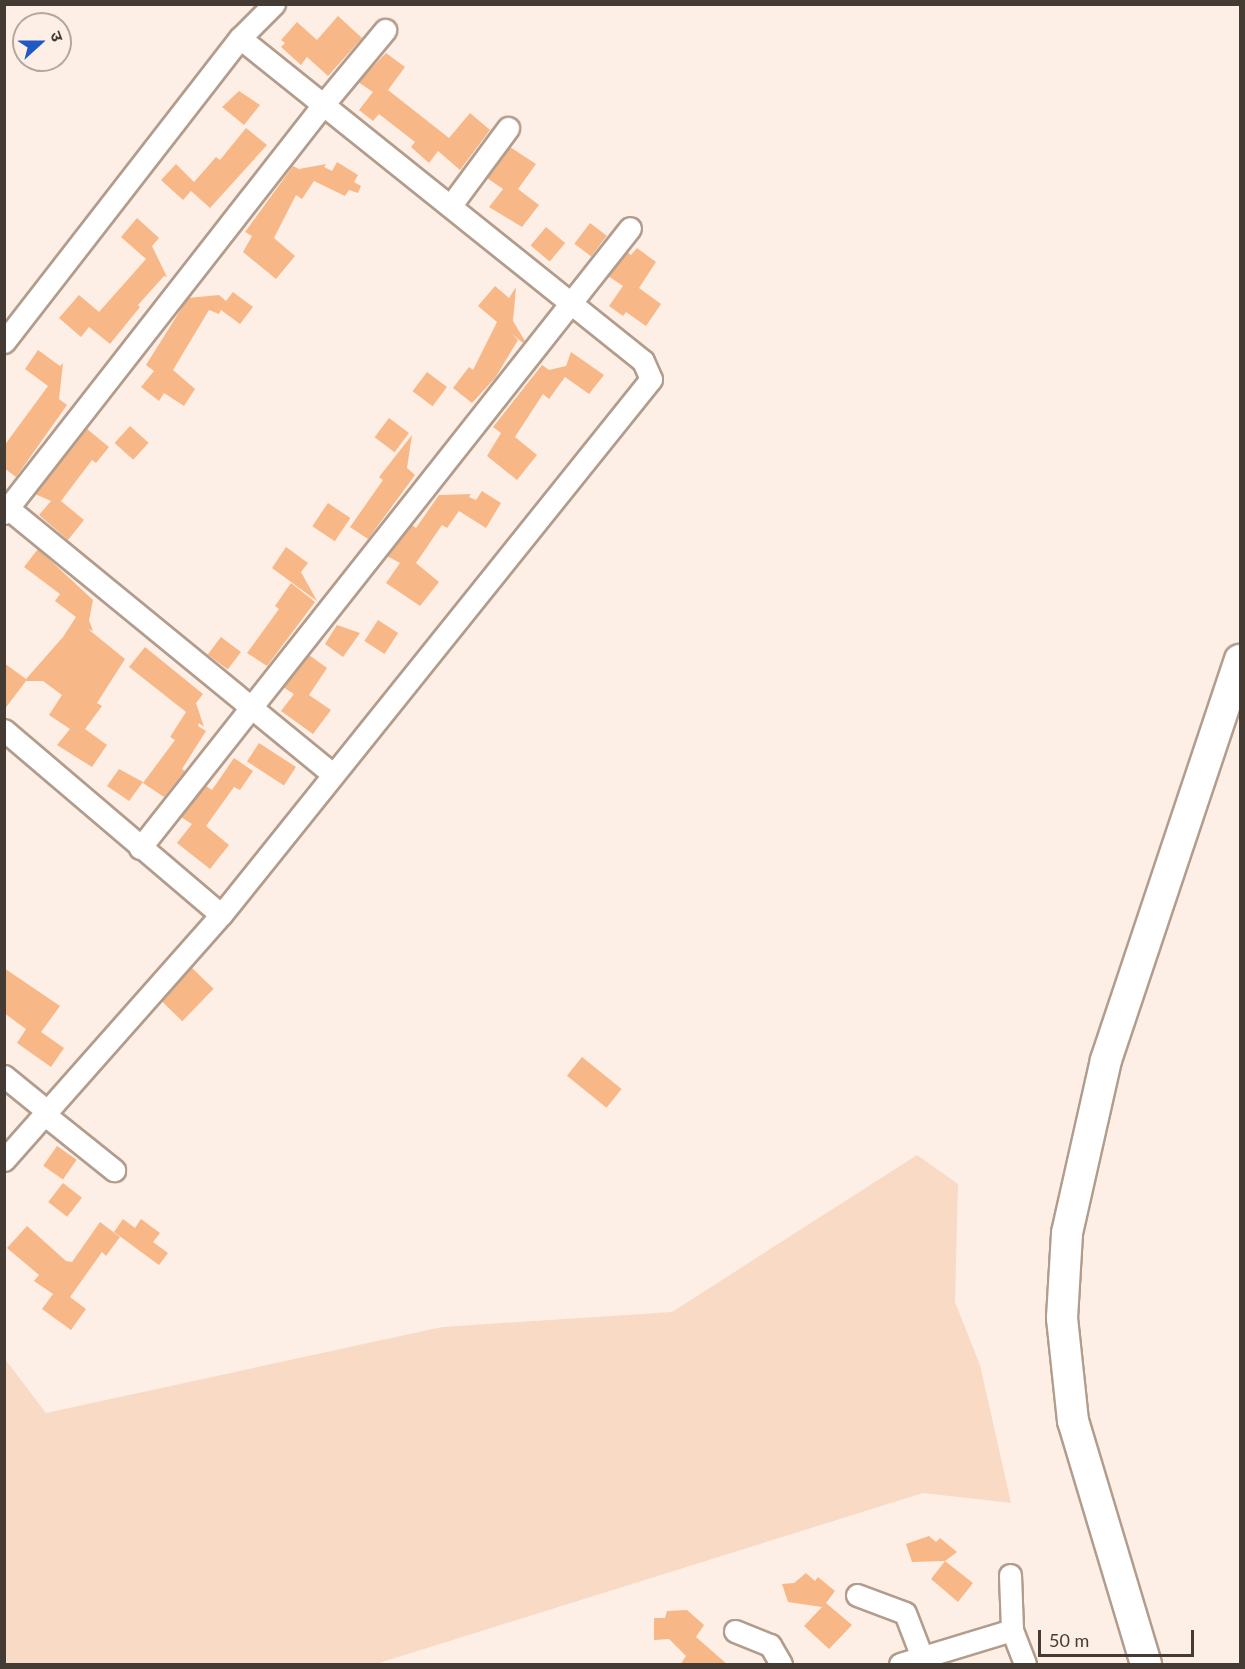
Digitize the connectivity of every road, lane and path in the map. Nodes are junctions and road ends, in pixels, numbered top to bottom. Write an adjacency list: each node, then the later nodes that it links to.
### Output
1 (274, 4): 3 (street)
2 (386, 30): 4 (street)
3 (240, 38): 4 (street); 9 (street)
4 (322, 106): 6 (street); 10 (street)
5 (508, 128): 6 (street)
6 (451, 204): 8 (street)
7 (630, 228): 8 (street)
8 (571, 302): 12 (street); 14 (street)
9 (4, 342)
10 (6, 509): 12 (street)
11 (1240, 660): 29 (street)
12 (250, 707): 14 (street); 15 (street)
13 (4, 730): 15 (street)
14 (332, 773): 16 (street)
15 (140, 848): 16 (street)
16 (221, 915): 18 (street)
17 (4, 1076): 18 (street)
18 (46, 1112): 19 (street); 20 (street)
19 (4, 1160)
20 (114, 1170)
21 (1010, 1575): 23 (street)
22 (857, 1595): 25 (street)
23 (1012, 1630): 25 (street); 28 (street)
24 (735, 1631): 26 (street)
25 (930, 1659): 27 (street)
26 (781, 1665)
27 (900, 1665)
28 (1024, 1665)
29 (1146, 1665)

